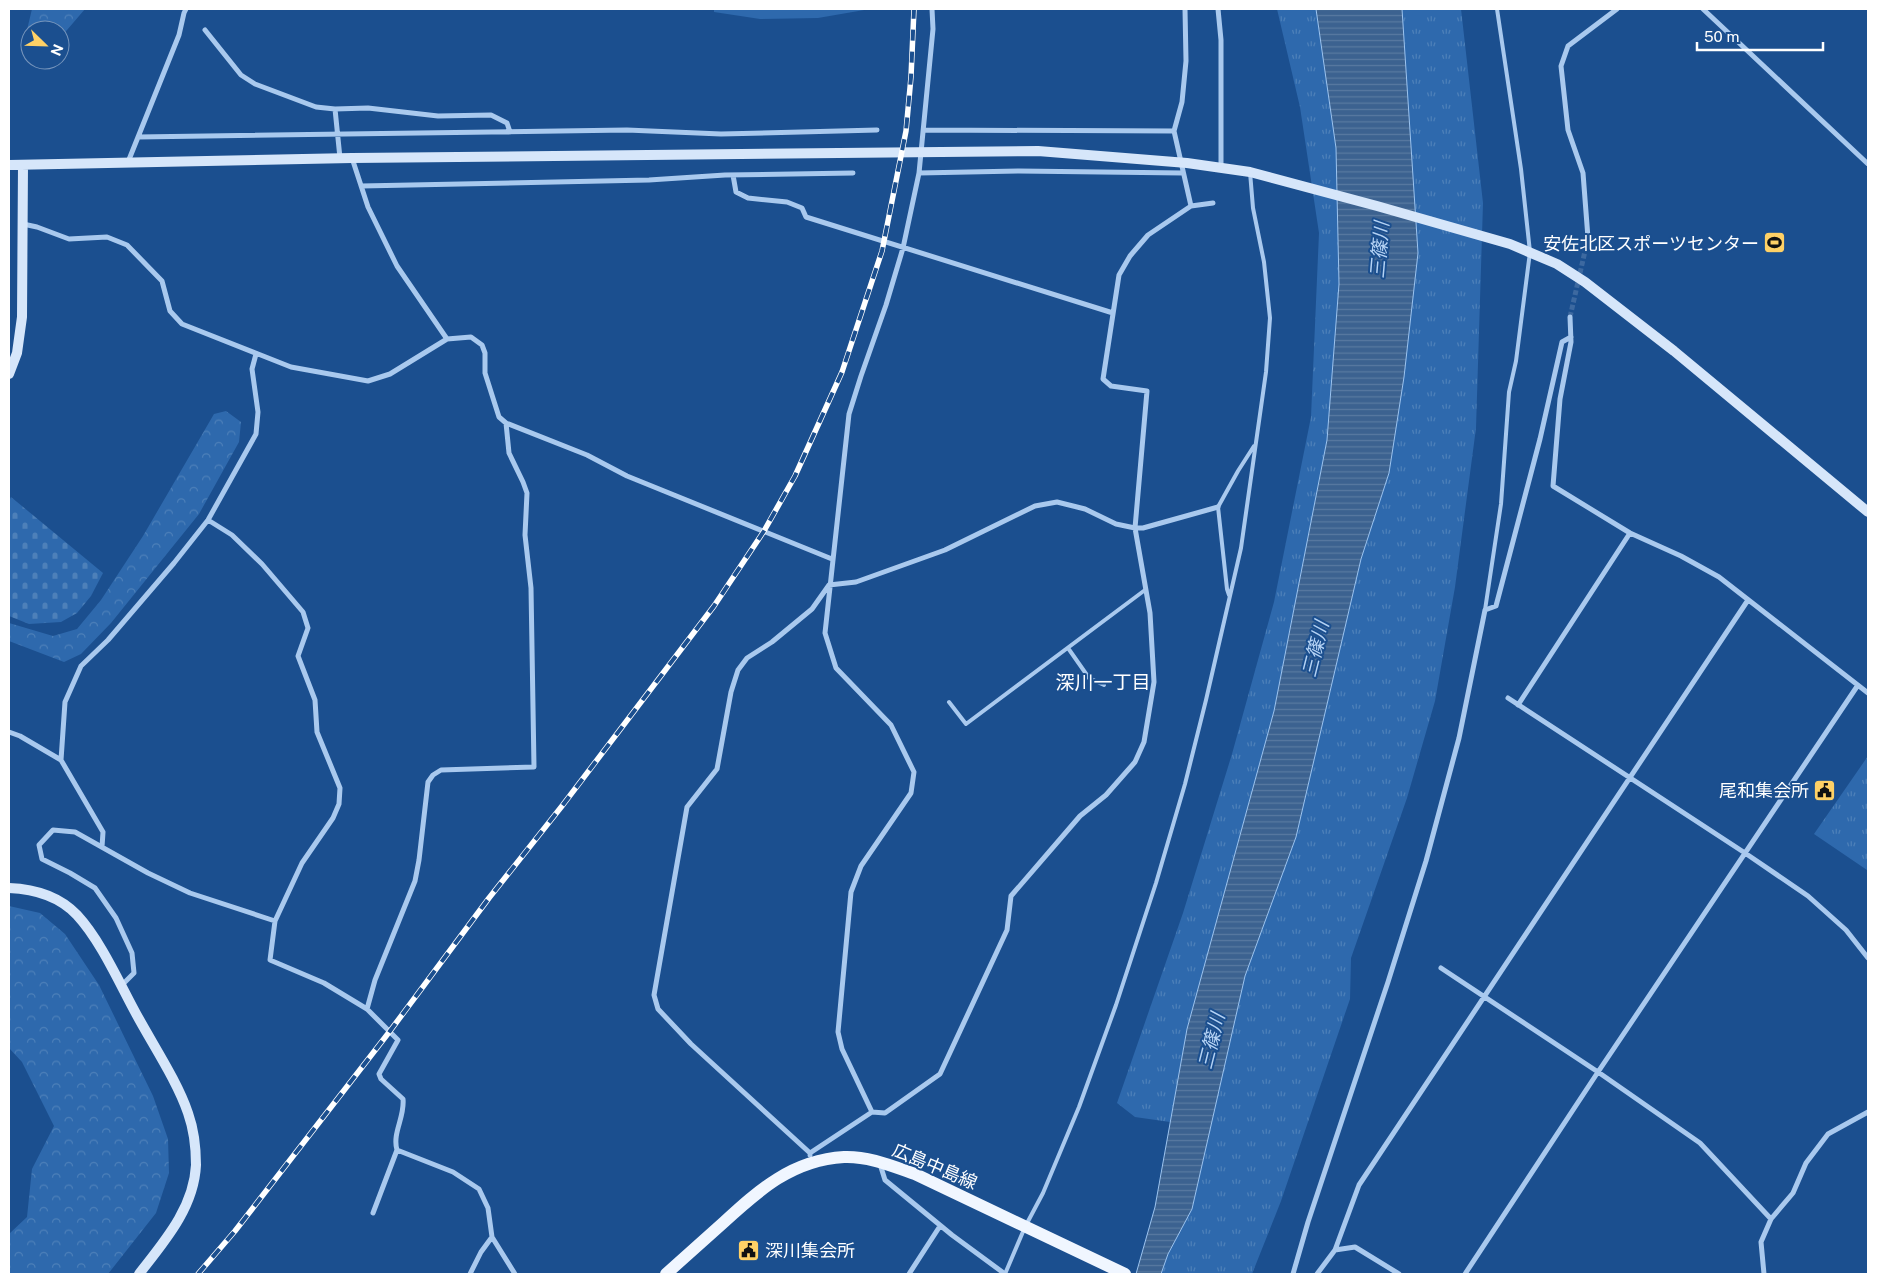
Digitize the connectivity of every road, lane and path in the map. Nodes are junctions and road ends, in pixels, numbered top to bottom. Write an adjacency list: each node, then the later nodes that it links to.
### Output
1 (186, 9): 15 (street)
2 (932, 9): 11 (street)
3 (1185, 9): 12 (street)
4 (1218, 9): 22 (street)
5 (1497, 9): 34 (lane)
6 (1617, 9): 32 (street)
7 (1702, 9): 19 (street)
8 (205, 30): 9 (street)
9 (335, 109): 13 (street); 14 (street)
10 (877, 130): 13 (street)
11 (924, 130): 12 (street); 25 (street)
12 (1174, 131): 26 (street)
13 (510, 132): 14 (street)
14 (336, 134): 15 (street); 16 (street)
15 (138, 137): 18 (street)
16 (340, 158): 17 (street); 18 (street)
17 (352, 158): 22 (street); 28 (street)
18 (128, 163): 21 (street)
19 (1868, 164)
20 (9, 165): 21 (street)
21 (23, 165): 31 (street)
22 (1221, 168): 23 (street)
23 (1250, 172): 34 (street); 42 (lane)
24 (853, 173): 27 (street)
25 (919, 173): 26 (street); 33 (street)
26 (1183, 173): 30 (street)
27 (733, 175): 28 (street); 33 (street)
28 (361, 186): 38 (street)
29 (1213, 203): 30 (street)
30 (1191, 206): 35 (street)
31 (23, 224): 39 (street); 40 (street)
32 (1588, 238)
33 (903, 248): 35 (street); 48 (street)
34 (1530, 252): 44 (street); 53 (lane)
35 (1113, 313): 46 (street)
36 (1570, 317): 37 (street)
37 (1571, 337): 47 (street); 53 (street)
38 (448, 339): 39 (street); 41 (street)
39 (256, 354): 45 (street)
40 (9, 374)
41 (506, 423): 48 (street); 72 (street)
42 (1256, 444): 43 (lane); 51 (lane)
43 (1218, 507): 46 (street); 51 (lane)
44 (1868, 512)
45 (208, 520): 62 (street); 67 (street)
46 (1134, 528): 49 (street); 50 (street)
47 (1630, 533): 52 (street); 60 (street)
48 (832, 558): 49 (street)
49 (829, 585): 74 (street); 77 (street)
50 (1145, 590): 54 (lane); 74 (street)
51 (1230, 597): 82 (lane)
52 (1748, 600): 56 (street); 63 (street)
53 (1485, 610): 92 (street)
54 (1068, 648): 55 (lane); 59 (lane)
55 (1104, 685)
56 (1858, 685): 57 (street); 65 (street)
57 (1868, 693)
58 (1508, 698): 60 (street)
59 (949, 702)
60 (1518, 705): 63 (street)
61 (9, 732): 62 (street)
62 (61, 760): 64 (street)
63 (1630, 778): 65 (street); 71 (street)
64 (102, 847): 67 (street); 70 (street)
65 (1745, 853): 68 (street); 73 (street)
66 (9, 888): 70 (street)
67 (275, 921): 72 (street)
68 (1868, 958)
69 (1441, 968): 71 (street)
70 (121, 987): 85 (street)
71 (1484, 996): 73 (street); 84 (street)
72 (367, 1010): 76 (street)
73 (1598, 1072): 80 (street); 95 (street)
74 (872, 1112): 77 (street)
75 (1868, 1112): 80 (street)
76 (398, 1150): 79 (street); 83 (street)
77 (811, 1157): 78 (main road, 広島中島線); 88 (main road, 広島中島線)
78 (879, 1161): 81 (street); 82 (main road, 広島中島線)
79 (373, 1213)
80 (1771, 1218): 96 (street)
81 (940, 1226): 89 (street); 90 (street)
82 (1031, 1229): 90 (lane); 91 (main road, 広島中島線)
83 (492, 1237): 86 (street); 87 (street)
84 (1335, 1250): 93 (street); 94 (street)
85 (139, 1274)
86 (470, 1274)
87 (515, 1274)
88 (666, 1274)
89 (908, 1274)
90 (1005, 1274)
91 (1125, 1274)
92 (1293, 1274)
93 (1317, 1274)
94 (1400, 1274)
95 (1465, 1274)
96 (1764, 1274)

